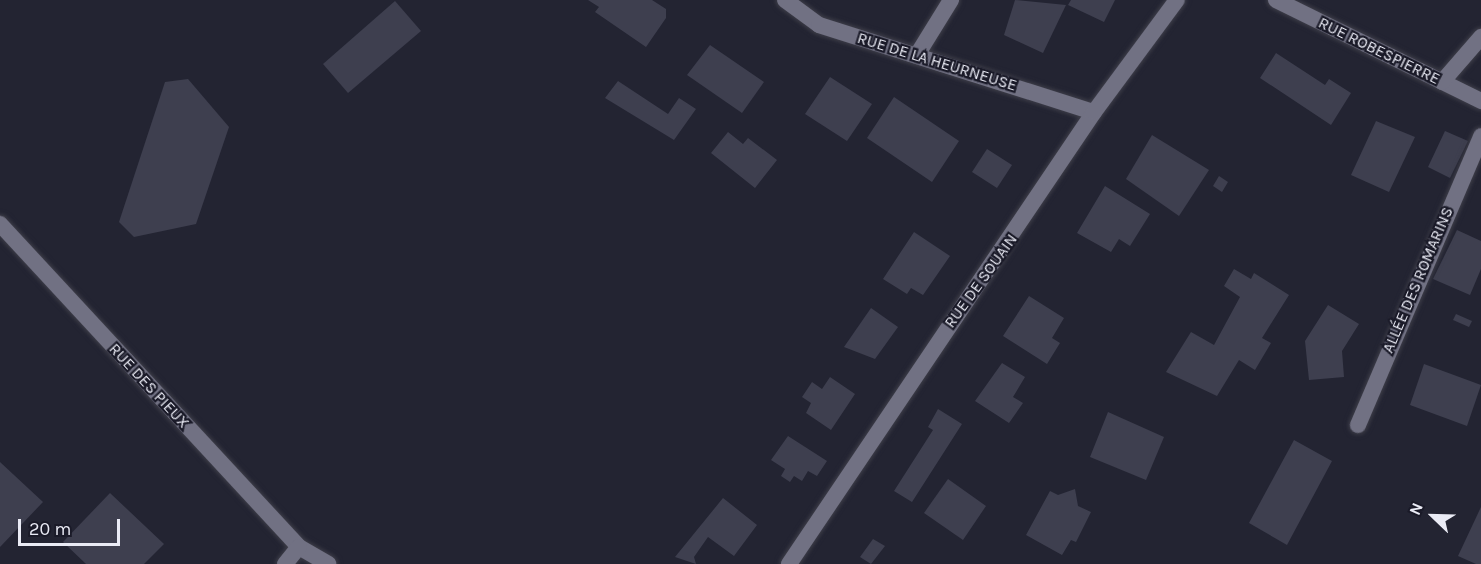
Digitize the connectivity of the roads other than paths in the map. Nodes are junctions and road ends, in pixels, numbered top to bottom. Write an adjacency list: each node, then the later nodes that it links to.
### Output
1 (785, 0): 6 (street, RUE DE LA HEURNEUSE)
2 (951, 0): 6 (street)
3 (1177, 0): 9 (street, RUE DE SOUAIN)
4 (1276, 0): 7 (street, RUE ROBESPIERRE)
5 (1481, 37): 7 (street)
6 (917, 55): 9 (street, RUE DE LA HEURNEUSE)
7 (1442, 82): 8 (street, RUE ROBESPIERRE)
8 (1481, 101)
9 (1094, 112): 16 (street, RUE DE SOUAIN)
10 (1481, 136): 12 (street, ALLÉE DES ROMARINS)
11 (0, 224): 13 (street, RUE DES PIEUX)
12 (1358, 425)
13 (299, 547): 14 (street); 15 (street, RUE DES PIEUX)
14 (285, 564)
15 (328, 564)
16 (789, 564)

